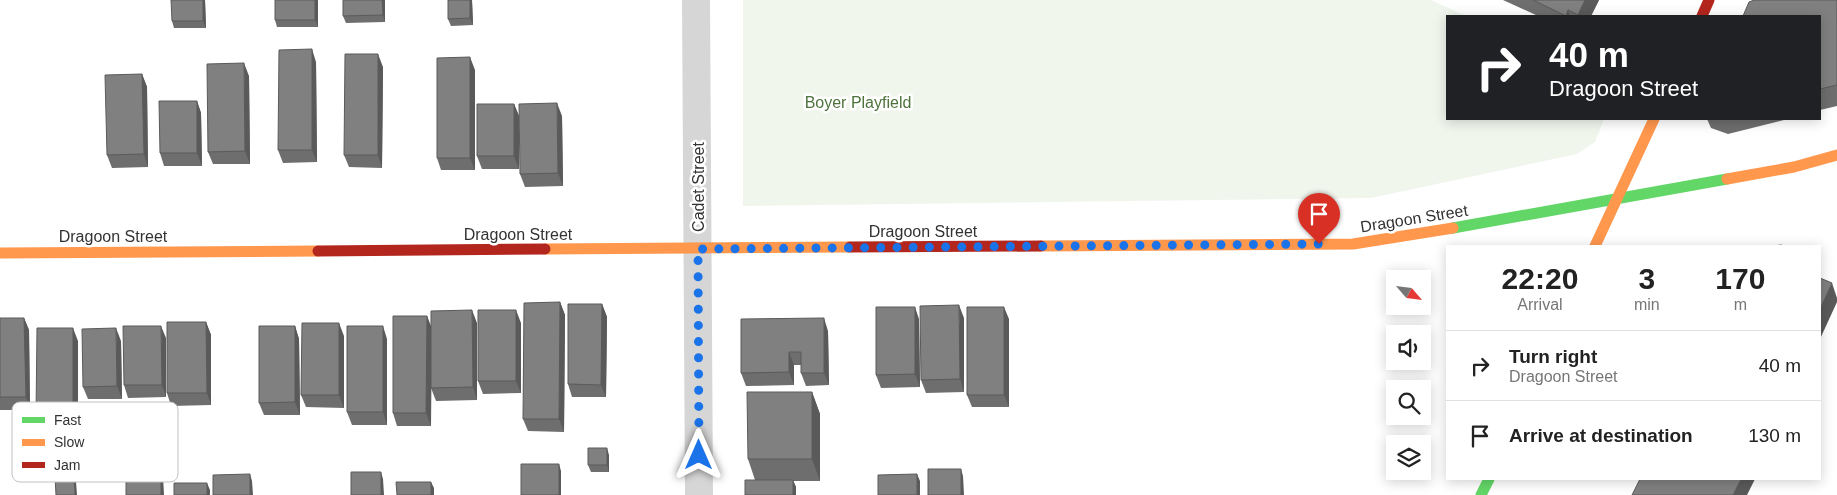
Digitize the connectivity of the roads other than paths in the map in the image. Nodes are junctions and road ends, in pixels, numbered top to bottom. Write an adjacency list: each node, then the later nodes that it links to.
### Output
1 (696, 0): 8 (street, Cadet Street)
2 (1709, 0): 3 (main road)
3 (1702, 15)
4 (1654, 120): 6 (main road)
5 (1837, 155): 6 (main road, Dragoon Street)
6 (1617, 200): 7 (main road); 8 (main road, Dragoon Street)
7 (1595, 245)
8 (698, 249): 9 (main road, Dragoon Street); 11 (street, Cadet Street)
9 (0, 253)
10 (1488, 480): 12 (main road)
11 (699, 495)
12 (1481, 495)

